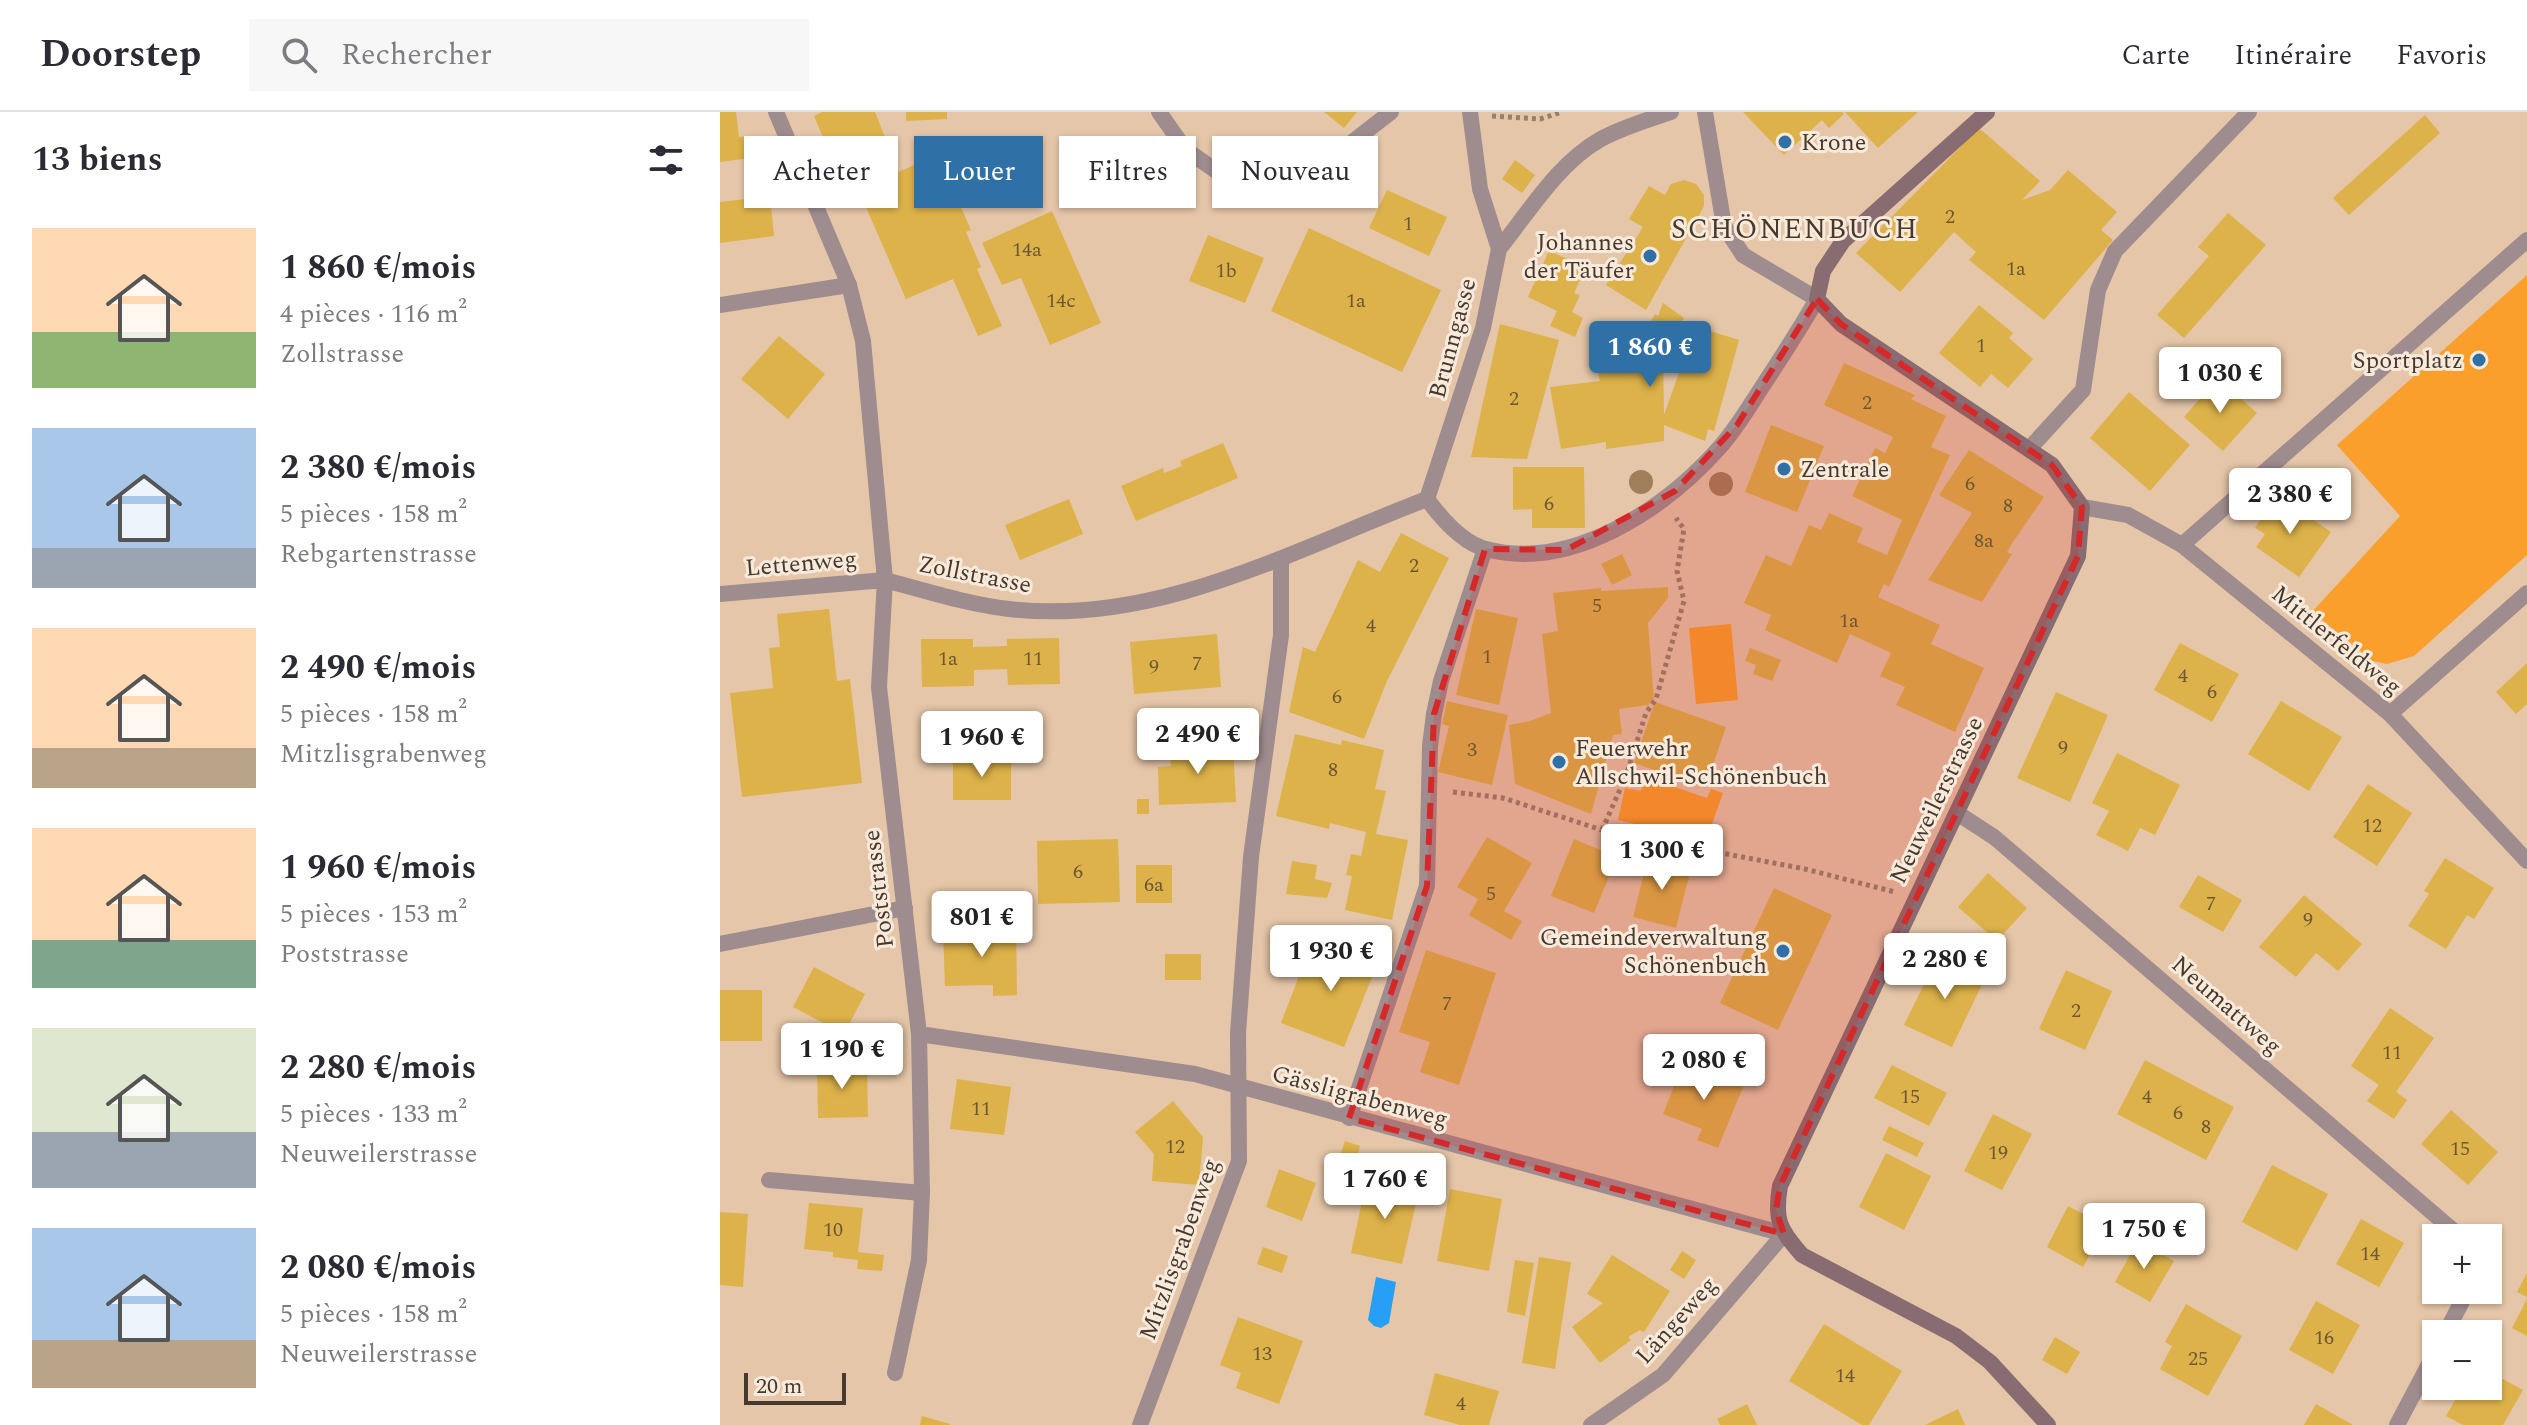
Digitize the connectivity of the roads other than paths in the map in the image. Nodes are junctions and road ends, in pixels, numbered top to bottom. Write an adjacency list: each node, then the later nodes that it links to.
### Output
1 (776, 112): 11 (street, Zollstrasse)
2 (1159, 112): 3 (street)
3 (1391, 112)
4 (1671, 112): 10 (street)
5 (1705, 112): 12 (street)
6 (1987, 112): 12 (street)
7 (2249, 112): 14 (street)
8 (1470, 113): 10 (street, Brunngasse)
9 (2527, 240): 17 (street)
10 (1499, 249): 15 (street, Brunngasse)
11 (849, 285): 13 (street); 20 (street, Zollstrasse)
12 (1817, 299): 14 (street); 18 (street)
13 (720, 305)
14 (2029, 449): 16 (street)
15 (1427, 499): 18 (street); 19 (street, Zollstrasse)
16 (2082, 507): 17 (street, Mittlerfeldweg); 24 (street, Neuweilerstrasse)
17 (2182, 545): 23 (street, Mittlerfeldweg)
18 (1485, 549): 30 (street)
19 (1281, 559): 20 (street, Zollstrasse); 29 (street, Mitzlisgrabenweg)
20 (885, 580): 22 (street, Lettenweg); 26 (street, Poststrasse)
21 (2527, 593): 23 (street)
22 (720, 594)
23 (2390, 714): 25 (street, Mittlerfeldweg)
24 (1957, 813): 33 (street, Neumattweg); 34 (street, Neuweilerstrasse)
25 (2527, 861)
26 (905, 908): 27 (street); 28 (street, Poststrasse)
27 (720, 944)
28 (919, 1034): 29 (street, Gässligrabenweg); 32 (street, Poststrasse)
29 (1239, 1088): 30 (street, Gässligrabenweg); 37 (street, Mitzlisgrabenweg)
30 (1349, 1118): 34 (street, Gässligrabenweg)
31 (769, 1180): 32 (street)
32 (922, 1193): 35 (street, Poststrasse)
33 (2446, 1224)
34 (1784, 1234): 38 (street, Längeweg); 39 (street)
35 (895, 1373)
36 (2422, 1378): 40 (street)
37 (1140, 1425)
38 (1591, 1425)
39 (2048, 1425)
40 (2397, 1425)

